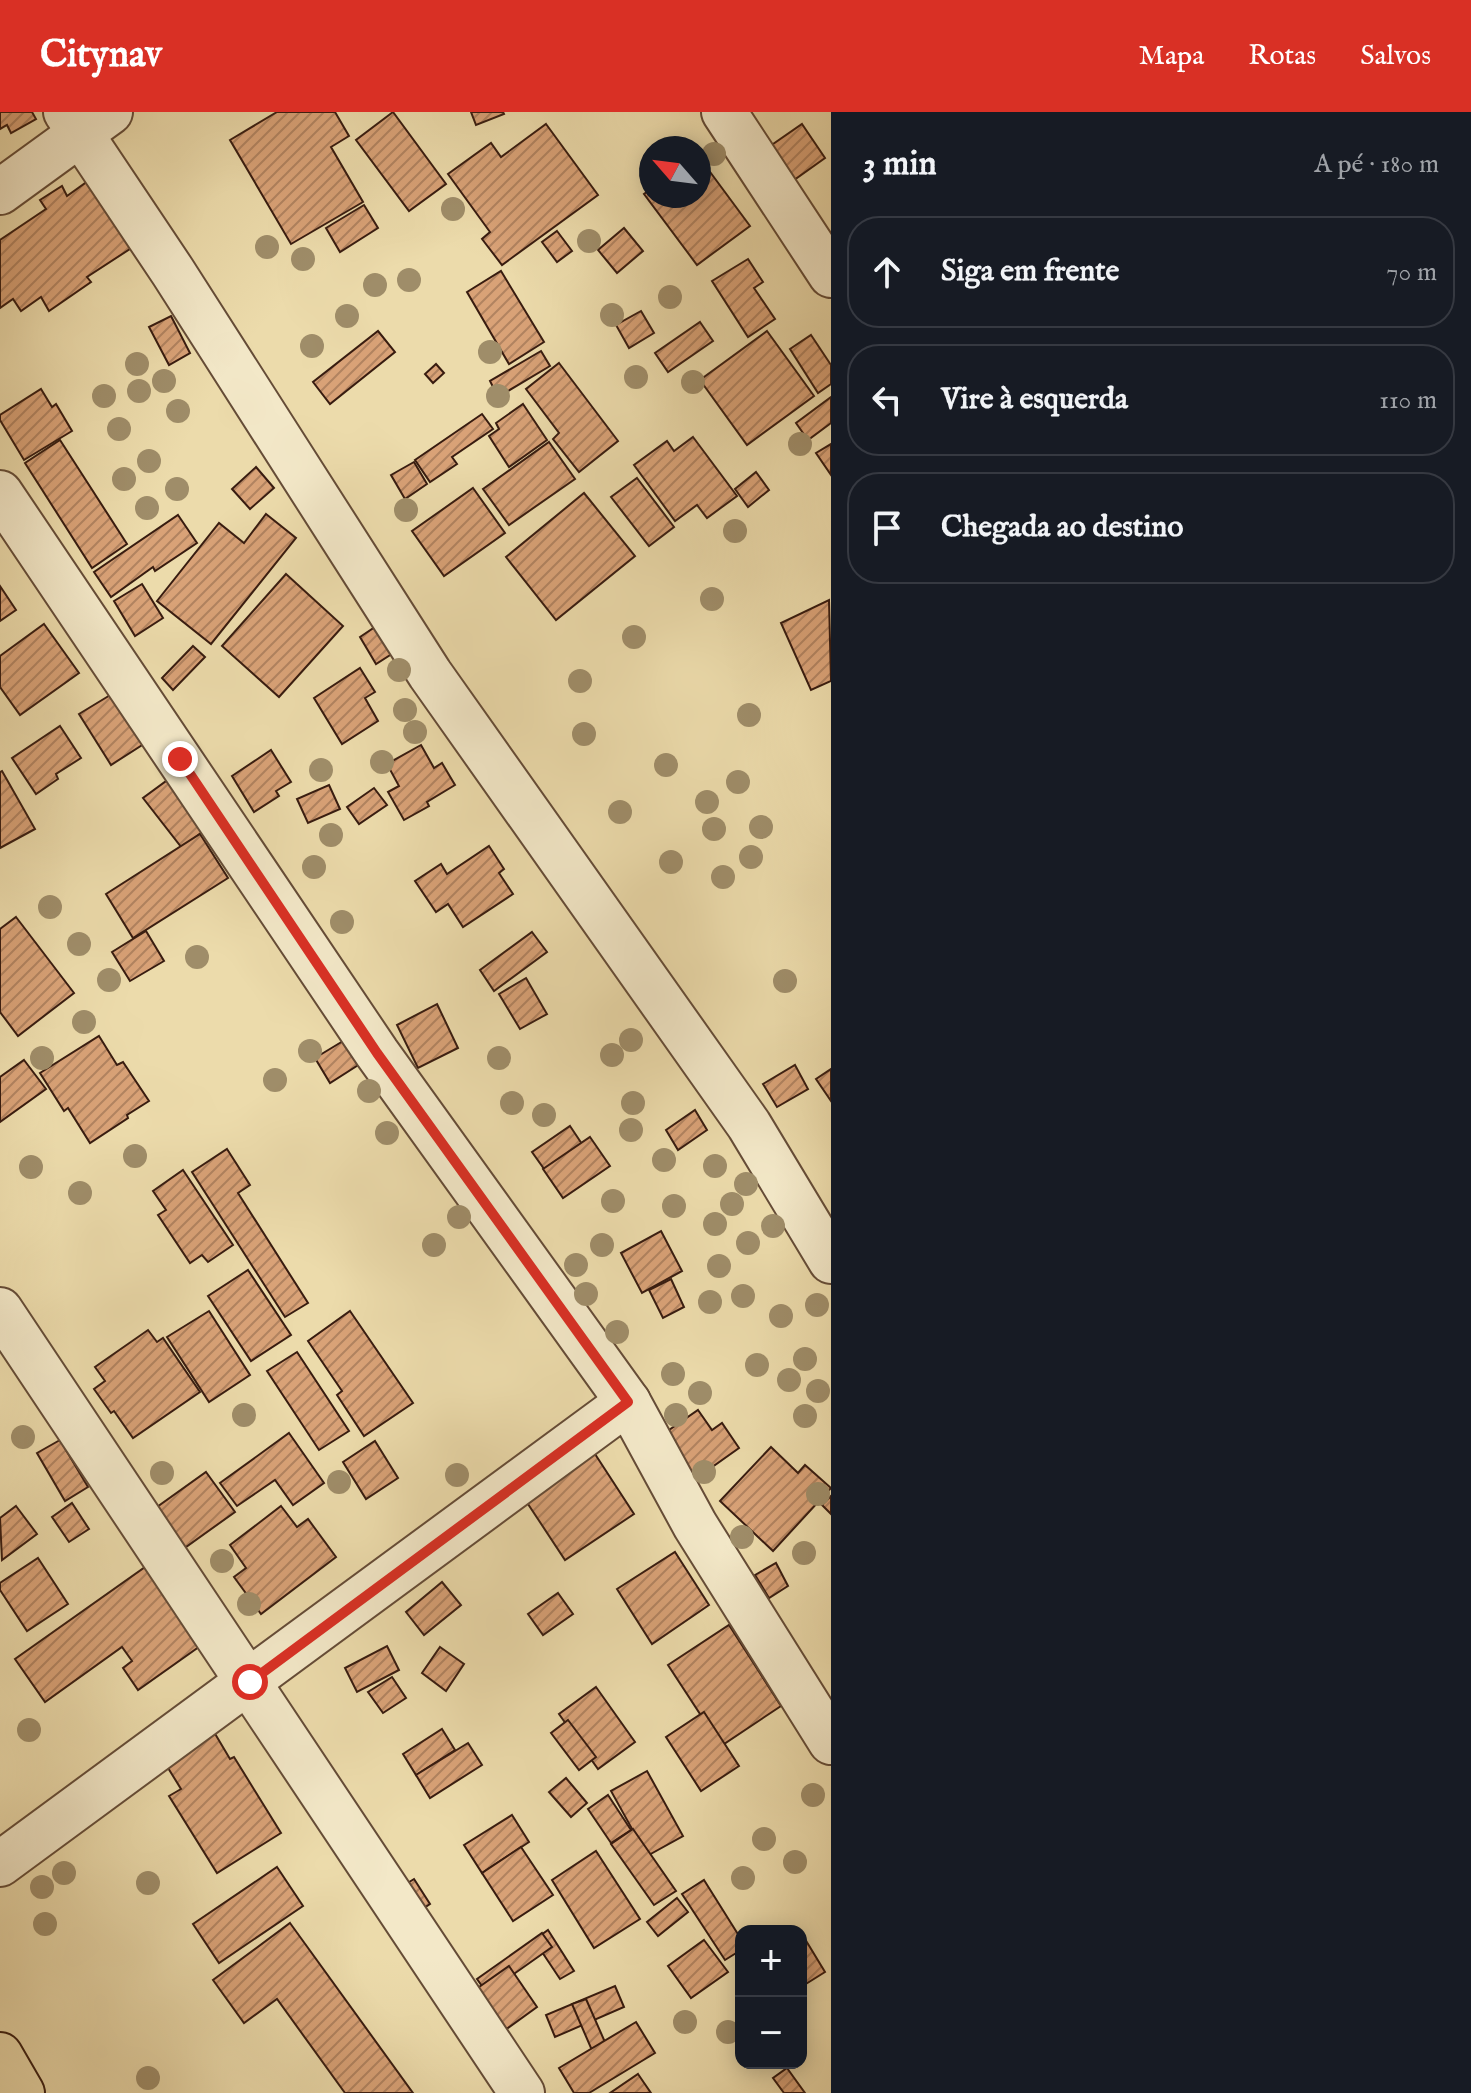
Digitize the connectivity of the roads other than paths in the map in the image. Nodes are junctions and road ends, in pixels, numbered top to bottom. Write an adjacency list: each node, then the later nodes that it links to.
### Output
1 (724, 112): 4 (street)
2 (86, 119): 3 (street); 6 (street)
3 (0, 192)
4 (831, 275)
5 (0, 493): 8 (street)
6 (831, 1261)
7 (0, 1310): 9 (street)
8 (628, 1402): 9 (street); 10 (street)
9 (250, 1682): 11 (street); 14 (street)
10 (831, 1742)
11 (0, 1864)
12 (0, 2055): 13 (main road)
13 (22, 2093)
14 (522, 2093)

